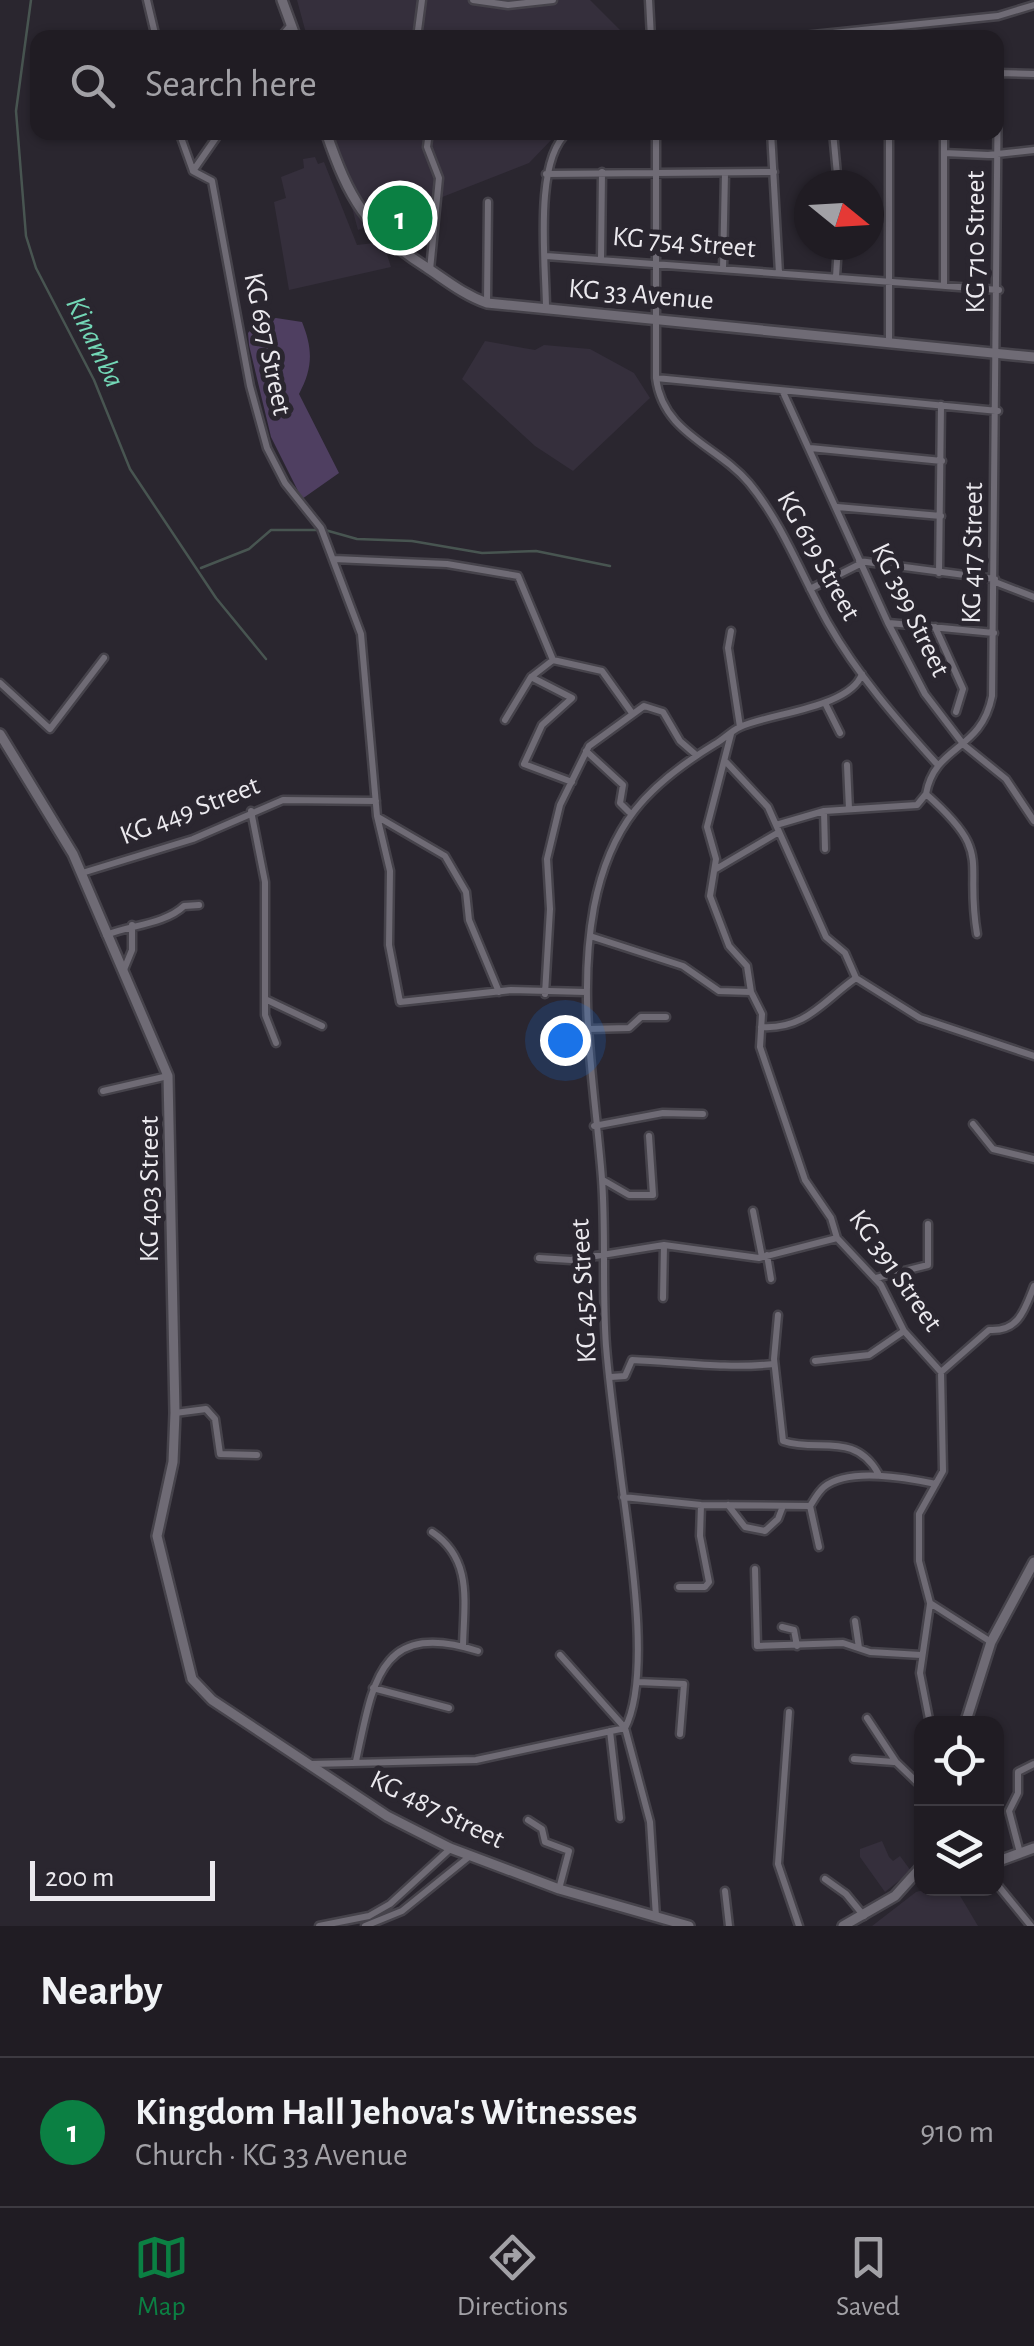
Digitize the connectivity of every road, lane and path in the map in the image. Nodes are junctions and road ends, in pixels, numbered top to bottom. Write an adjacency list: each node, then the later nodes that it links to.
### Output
1 (147, 0): 9 (street)
2 (282, 0): 8 (main road)
3 (422, 0): 12 (street)
4 (473, 0): 5 (street)
5 (553, 0)
6 (649, 0): 13 (street)
7 (1034, 5): 14 (street)
8 (292, 25): 10 (street); 11 (main road)
9 (154, 30)
10 (287, 30)
11 (294, 30)
12 (419, 30)
13 (651, 30)
14 (862, 30)
15 (1004, 73): 16 (street)
16 (1034, 74)
17 (182, 140): 32 (street, KG 697 Street)
18 (214, 140): 32 (street)
19 (329, 140): 44 (main road, KG 33 Avenue)
20 (428, 140): 44 (street)
21 (561, 140): 37 (street)
22 (656, 140): 36 (street, KG 619 Street)
23 (772, 140): 35 (street)
24 (834, 140): 31 (street)
25 (889, 140): 47 (street)
26 (944, 140): 29 (street)
27 (999, 140): 30 (street, KG 710 Street)
28 (1034, 150): 30 (street)
29 (944, 153): 30 (street); 48 (street)
30 (999, 154): 49 (street, KG 710 Street)
31 (837, 170)
32 (193, 171): 64 (street, KG 697 Street)
33 (602, 172): 36 (street); 37 (street); 40 (street)
34 (725, 172): 35 (street); 36 (street); 43 (street)
35 (774, 172): 45 (street)
36 (657, 173): 42 (street, KG 619 Street)
37 (546, 174): 39 (street)
38 (488, 202): 50 (street)
39 (546, 256): 40 (street, KG 754 Street); 51 (street)
40 (601, 259): 42 (street, KG 754 Street)
41 (837, 260): 46 (street)
42 (657, 264): 43 (street, KG 754 Street); 52 (street, KG 619 Street)
43 (723, 269): 45 (street, KG 754 Street)
44 (430, 270): 50 (main road, KG 33 Avenue)
45 (779, 273): 46 (street, KG 754 Street)
46 (836, 277): 47 (street, KG 754 Street)
47 (890, 282): 48 (street, KG 754 Street); 53 (street)
48 (944, 286): 49 (street, KG 754 Street)
49 (999, 290): 54 (street, KG 710 Street)
50 (487, 302): 51 (main road, KG 33 Avenue)
51 (546, 310): 52 (main road, KG 33 Avenue)
52 (657, 320): 53 (main road, KG 33 Avenue); 56 (street, KG 619 Street)
53 (889, 342): 54 (main road, KG 33 Avenue)
54 (997, 352): 55 (main road, KG 33 Avenue); 59 (street, KG 417 Street)
55 (1034, 357)
56 (656, 378): 57 (street); 68 (street, KG 619 Street)
57 (783, 392): 58 (street); 60 (street, KG 399 Street)
58 (940, 405): 59 (street); 61 (street)
59 (998, 411): 67 (street, KG 417 Street)
60 (810, 448): 61 (street); 62 (street, KG 399 Street)
61 (942, 461): 63 (street)
62 (837, 507): 63 (street); 65 (street, KG 399 Street)
63 (941, 516): 66 (street)
64 (334, 559): 75 (street); 95 (street)
65 (860, 562): 66 (street); 68 (street); 70 (street, KG 399 Street)
66 (940, 572): 67 (street)
67 (995, 580): 69 (street); 73 (street, KG 417 Street)
68 (810, 588): 76 (street, KG 619 Street)
69 (1034, 597)
70 (888, 623): 71 (street); 87 (street, KG 399 Street)
71 (936, 627): 73 (street); 80 (street)
72 (731, 631): 83 (street)
73 (994, 633): 87 (street, KG 417 Street)
74 (104, 658): 78 (street)
75 (553, 660): 77 (street); 81 (street)
76 (862, 674): 79 (street, KG 452 Street); 91 (street, KG 619 Street)
77 (531, 677): 82 (street); 93 (street)
78 (0, 683)
79 (825, 704): 83 (street, KG 452 Street); 85 (street)
80 (956, 712)
81 (632, 713): 88 (street); 89 (street)
82 (505, 720)
83 (740, 727): 84 (street, KG 452 Street)
84 (731, 733): 89 (street, KG 452 Street); 90 (street, KG 391 Street)
85 (840, 733)
86 (0, 734): 105 (main road, KG 403 Street)
87 (964, 744): 91 (street); 101 (street, KG 399 Street)
88 (586, 751): 93 (street); 99 (street)
89 (695, 754): 99 (street, KG 452 Street)
90 (726, 762): 102 (street); 104 (street, KG 391 Street)
91 (936, 763): 94 (street)
92 (847, 765): 96 (street)
93 (572, 782): 116 (street)
94 (926, 794): 96 (street); 108 (street)
95 (376, 801): 97 (street, KG 449 Street); 100 (street)
96 (849, 809): 98 (street)
97 (251, 811): 105 (street, KG 449 Street); 117 (street)
98 (824, 811): 102 (street); 103 (street)
99 (629, 812): 110 (street, KG 452 Street)
100 (377, 816): 113 (street); 113 (street)
101 (1034, 821)
102 (778, 828): 104 (street); 112 (street)
103 (825, 849)
104 (715, 870): 115 (street, KG 391 Street)
105 (82, 873): 109 (main road, KG 403 Street)
106 (199, 905): 107 (street)
107 (132, 926): 109 (street); 111 (street)
108 (977, 934)
109 (104, 936): 111 (main road, KG 403 Street)
110 (590, 936): 114 (street, KG 452 Street); 115 (street)
111 (123, 972): 124 (main road, KG 403 Street)
112 (856, 978): 120 (street); 123 (street)
113 (499, 992): 116 (street)
114 (586, 992): 116 (street); 121 (street, KG 452 Street)
115 (750, 992): 120 (street, KG 391 Street)
116 (545, 994)
117 (265, 999): 119 (street); 122 (street)
118 (666, 1017): 121 (street)
119 (322, 1026)
120 (762, 1027): 134 (street, KG 391 Street)
121 (588, 1029): 128 (street, KG 452 Street)
122 (276, 1043)
123 (1034, 1057)
124 (168, 1076): 125 (street); 149 (main road, KG 403 Street)
125 (103, 1092)
126 (703, 1114): 128 (street)
127 (973, 1124): 130 (street)
128 (594, 1126): 131 (street, KG 452 Street)
129 (649, 1136): 131 (street)
130 (1034, 1159)
131 (602, 1180): 136 (street, KG 452 Street)
132 (753, 1211): 137 (street)
133 (928, 1224): 139 (street)
134 (837, 1238): 137 (street); 139 (street, KG 391 Street)
135 (664, 1246): 136 (street); 137 (street); 142 (street)
136 (603, 1256): 138 (street); 148 (street, KG 452 Street)
137 (764, 1256): 140 (street)
138 (539, 1258)
139 (874, 1278): 144 (street, KG 391 Street)
140 (771, 1279)
141 (1034, 1286): 147 (street)
142 (662, 1298)
143 (778, 1315): 146 (street)
144 (904, 1331): 145 (street); 147 (street, KG 391 Street)
145 (815, 1361)
146 (774, 1364): 148 (street); 151 (street)
147 (941, 1372): 152 (street, KG 391 Street)
148 (611, 1378): 153 (street, KG 452 Street)
149 (175, 1413): 150 (street); 173 (main road, KG 403 Street)
150 (258, 1454)
151 (878, 1473): 152 (street); 157 (street)
152 (936, 1484): 163 (street, KG 391 Street)
153 (623, 1497): 154 (street); 174 (street, KG 452 Street)
154 (700, 1505): 155 (street); 162 (street)
155 (728, 1505): 156 (street); 156 (street)
156 (783, 1506): 157 (street)
157 (810, 1506): 159 (street)
158 (432, 1532): 167 (street)
159 (820, 1547)
160 (1034, 1562): 166 (main road)
161 (754, 1569): 168 (street)
162 (679, 1587)
163 (930, 1603): 166 (street); 172 (street)
164 (854, 1621): 169 (street)
165 (782, 1627): 168 (street)
166 (991, 1642): 179 (main road)
167 (463, 1646): 170 (street); 175 (street)
168 (797, 1646): 169 (street)
169 (858, 1648): 172 (street)
170 (478, 1651)
171 (560, 1655): 181 (street)
172 (921, 1655): 178 (street)
173 (192, 1679): 187 (main road, KG 487 Street)
174 (638, 1682): 181 (street, KG 452 Street); 183 (street)
175 (373, 1688): 176 (street); 185 (street)
176 (449, 1708)
177 (789, 1712): 208 (street)
178 (928, 1716)
179 (968, 1716)
180 (867, 1718): 186 (street)
181 (625, 1728): 182 (street); 203 (street)
182 (610, 1731): 185 (street); 190 (street)
183 (680, 1734)
184 (854, 1759): 186 (street)
185 (356, 1761): 187 (street)
186 (896, 1762): 189 (street)
187 (307, 1764): 192 (main road, KG 487 Street)
188 (1034, 1764): 194 (street)
189 (914, 1780)
190 (620, 1818)
191 (528, 1820): 199 (street)
192 (450, 1848): 195 (main road, KG 487 Street); 204 (street)
193 (1034, 1848): 194 (main road)
194 (1020, 1853): 196 (main road)
195 (470, 1856): 199 (main road, KG 487 Street); 205 (street)
196 (1004, 1859)
197 (914, 1876): 202 (main road)
198 (825, 1879): 202 (street)
199 (559, 1889): 203 (main road, KG 487 Street)
200 (725, 1891): 207 (street)
201 (1004, 1893): 210 (street)
202 (864, 1916): 209 (main road)
203 (658, 1922): 206 (main road)
204 (319, 1926)
205 (365, 1926)
206 (689, 1926)
207 (728, 1926)
208 (799, 1926)
209 (843, 1926)
210 (1031, 1926)

